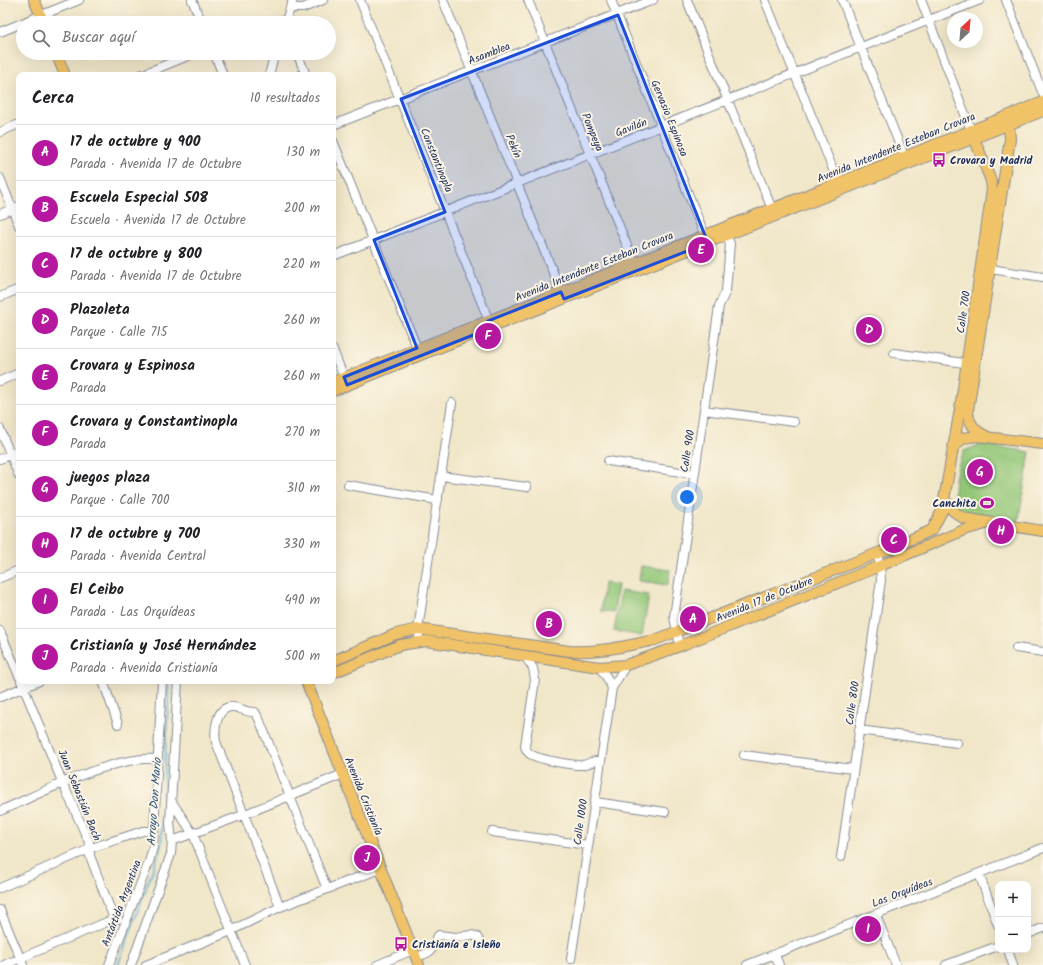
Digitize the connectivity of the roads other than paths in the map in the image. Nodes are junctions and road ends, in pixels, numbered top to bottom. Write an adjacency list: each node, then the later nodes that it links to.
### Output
1 (34, 0): 18 (main road)
2 (79, 0): 19 (street)
3 (192, 0): 20 (street)
4 (323, 0): 16 (street)
5 (360, 0): 40 (street, Constantinopla)
6 (443, 0): 32 (street, Pekín)
7 (528, 0): 25 (street, Pompeya)
8 (611, 0): 17 (street, Gervasio Espinosa)
9 (653, 0): 17 (street, Asamblea)
10 (687, 0): 41 (street)
11 (765, 0): 38 (street)
12 (842, 0): 26 (street)
13 (921, 0): 22 (street)
14 (980, 0): 22 (street, Gavilán)
15 (1006, 0): 39 (street)
16 (292, 4): 21 (street)
17 (618, 15): 25 (street, Asamblea); 47 (street, Gervasio Espinosa)
18 (41, 16)
19 (48, 16)
20 (199, 16)
21 (288, 16)
22 (930, 20): 26 (street, Gavilán); 49 (street)
23 (16, 27): 24 (street)
24 (0, 32)
25 (546, 43): 32 (street, Asamblea); 51 (street, Pompeya)
26 (862, 47): 38 (street, Gavilán); 52 (street)
27 (59, 60): 33 (main road)
28 (178, 60): 34 (street)
29 (217, 60): 35 (street)
30 (273, 60): 36 (street)
31 (300, 60): 37 (street)
32 (472, 71): 40 (street, Asamblea); 54 (street, Pekín)
33 (64, 72)
34 (148, 72)
35 (222, 72)
36 (269, 72)
37 (305, 72)
38 (795, 73): 41 (street, Gavilán); 55 (street)
39 (1043, 94)
40 (401, 99): 45 (street, Asamblea); 57 (street, Constantinopla)
41 (727, 100): 47 (street, Gavilán); 58 (street)
42 (1043, 102): 44 (main road, Avenida Intendente Esteban Crovara)
43 (1043, 111): 44 (main road, Avenida Intendente Esteban Crovara)
44 (1007, 121): 49 (main road, Avenida Intendente Esteban Crovara); 65 (main road, Calle 700)
45 (336, 124)
46 (16, 125): 48 (street)
47 (661, 127): 51 (street, Gavilán); 61 (street, Gervasio Espinosa)
48 (0, 132)
49 (973, 134): 52 (main road, Avenida Intendente Esteban Crovara); 65 (main road, Calle 700)
50 (336, 148): 62 (street)
51 (590, 155): 54 (street, Gavilán); 64 (street, Pompeya)
52 (906, 160): 55 (main road, Avenida Intendente Esteban Crovara)
53 (0, 178): 56 (street)
54 (517, 184): 57 (street, Gavilán); 68 (street, Pekín)
55 (840, 186): 58 (main road, Avenida Intendente Esteban Crovara)
56 (16, 208): 59 (street)
57 (445, 212): 62 (street, Gavilán); 70 (street, Constantinopla)
58 (774, 213): 60 (main road, Avenida Intendente Esteban Crovara); 61 (main road, Avenida Intendente Esteban Crovara)
59 (0, 214)
60 (727, 236): 61 (main road, Avenida Intendente Esteban Crovara); 81 (street, Calle 900)
61 (706, 239): 64 (main road, Avenida Intendente Esteban Crovara)
62 (374, 240): 63 (street, Gavilán); 71 (street)
63 (336, 255)
64 (636, 267): 68 (main road, Avenida Intendente Esteban Crovara)
65 (986, 269): 66 (street); 74 (main road, Calle 700)
66 (1043, 277)
67 (16, 290): 69 (street)
68 (562, 296): 70 (main road, Avenida Intendente Esteban Crovara)
69 (0, 297)
70 (490, 324): 71 (main road, Avenida Intendente Esteban Crovara)
71 (418, 352): 77 (main road, Avenida Intendente Esteban Crovara)
72 (894, 353): 74 (street)
73 (336, 358): 77 (street)
74 (972, 364): 84 (main road, Calle 700); 86 (main road, Calle 700)
75 (16, 374): 76 (street)
76 (0, 381)
77 (345, 381): 78 (main road, Avenida Intendente Esteban Crovara); 79 (main road, Avenida Intendente Esteban Crovara)
78 (336, 382)
79 (336, 388)
80 (452, 402): 93 (street)
81 (704, 410): 82 (street); 92 (street, Calle 900)
82 (794, 422)
83 (0, 429): 88 (street)
84 (986, 436): 85 (main road); 86 (main road)
85 (1043, 444)
86 (954, 447): 97 (main road, Calle 700)
87 (16, 452): 88 (street)
88 (10, 455): 89 (street); 91 (street)
89 (0, 459)
90 (608, 461): 92 (street)
91 (16, 469)
92 (694, 474): 106 (street, Calle 900)
93 (441, 476): 95 (street); 96 (street)
94 (348, 485): 96 (street)
95 (527, 488)
96 (438, 500): 104 (street)
97 (945, 500): 98 (main road); 100 (main road, Avenida 17 de Octubre)
98 (988, 522): 99 (main road); 101 (main road, Avenida 17 de Octubre)
99 (1043, 531)
100 (878, 553): 101 (street, Calle 800); 106 (main road, Avenida 17 de Octubre)
101 (880, 566): 108 (main road, Avenida 17 de Octubre); 127 (street, Calle 800)
102 (16, 571): 103 (street)
103 (0, 578)
104 (418, 629): 107 (street); 110 (main road, Avenida 17 de Octubre); 113 (main road, Avenida 17 de Octubre)
105 (0, 631): 117 (street)
106 (676, 631): 108 (street, Calle 900); 110 (main road, Avenida 17 de Octubre)
107 (420, 641): 112 (main road, Avenida 17 de Octubre); 118 (main road, Avenida 17 de Octubre)
108 (680, 646): 115 (main road, Avenida 17 de Octubre)
109 (1016, 648): 111 (street)
110 (581, 652): 114 (street)
111 (1043, 652)
112 (524, 655): 114 (main road, Avenida 17 de Octubre); 131 (street)
113 (336, 660)
114 (580, 664): 116 (main road, Avenida 17 de Octubre)
115 (626, 665): 116 (main road, Avenida 17 de Octubre); 124 (street, Calle 1000)
116 (599, 667): 124 (street)
117 (16, 669)
118 (336, 672)
119 (22, 684): 125 (street); 134 (street, Juan Sebastián Bach)
120 (103, 684): 126 (street)
121 (162, 684): 130 (street, Antártida Argentina)
122 (178, 684): 136 (street)
123 (310, 684): 133 (main road, Avenida Cristianía)
124 (612, 688): 131 (street, Calle 1000)
125 (0, 697)
126 (118, 724)
127 (859, 730): 128 (street); 132 (street, Calle 800)
128 (957, 743)
129 (744, 755): 132 (street)
130 (157, 759): 134 (street); 141 (street, Antártida Argentina)
131 (600, 761): 137 (street, Calle 1000)
132 (853, 769): 148 (street, Calle 800)
133 (342, 774): 135 (street); 149 (main road, Avenida Cristianía)
134 (63, 784): 138 (street); 147 (street, Juan Sebastián Bach)
135 (290, 796): 140 (street); 140 (street); 152 (street)
136 (172, 802): 143 (street); 144 (street)
137 (594, 802): 139 (street); 145 (street, Calle 1000)
138 (0, 811)
139 (665, 812)
140 (243, 815): 143 (street); 153 (street)
141 (154, 831): 147 (street); 158 (street, Antártida Argentina)
142 (492, 832): 145 (street)
143 (192, 834): 144 (street); 160 (street)
144 (172, 841): 169 (street)
145 (588, 845): 167 (street, Calle 1000)
146 (1043, 848): 150 (street, Las Orquídeas)
147 (90, 849): 151 (street); 157 (street, Juan Sebastián Bach)
148 (841, 857)
149 (380, 868): 152 (street); 166 (main road, Avenida Cristianía)
150 (978, 874): 155 (street, Las Orquídeas); 156 (street)
151 (0, 888)
152 (327, 889): 153 (street)
153 (280, 907): 160 (street)
154 (0, 910): 168 (street)
155 (876, 915): 165 (street, Las Orquídeas); 177 (street)
156 (995, 917)
157 (114, 919): 158 (street); 168 (street)
158 (125, 921): 171 (street, Antártida Argentina)
159 (1043, 928): 161 (street)
160 (231, 930): 172 (street); 173 (street)
161 (1031, 933)
162 (480, 942): 166 (street)
163 (995, 947): 178 (street)
164 (1009, 953): 179 (street)
165 (775, 955): 175 (street, Las Orquídeas); 176 (street)
166 (416, 958): 174 (street)
167 (571, 959)
168 (22, 962): 170 (street)
169 (132, 964)
170 (4, 965)
171 (109, 965)
172 (146, 965)
173 (245, 965)
174 (377, 965)
175 (747, 965)
176 (779, 965)
177 (896, 965)
178 (946, 965)
179 (1013, 965)

